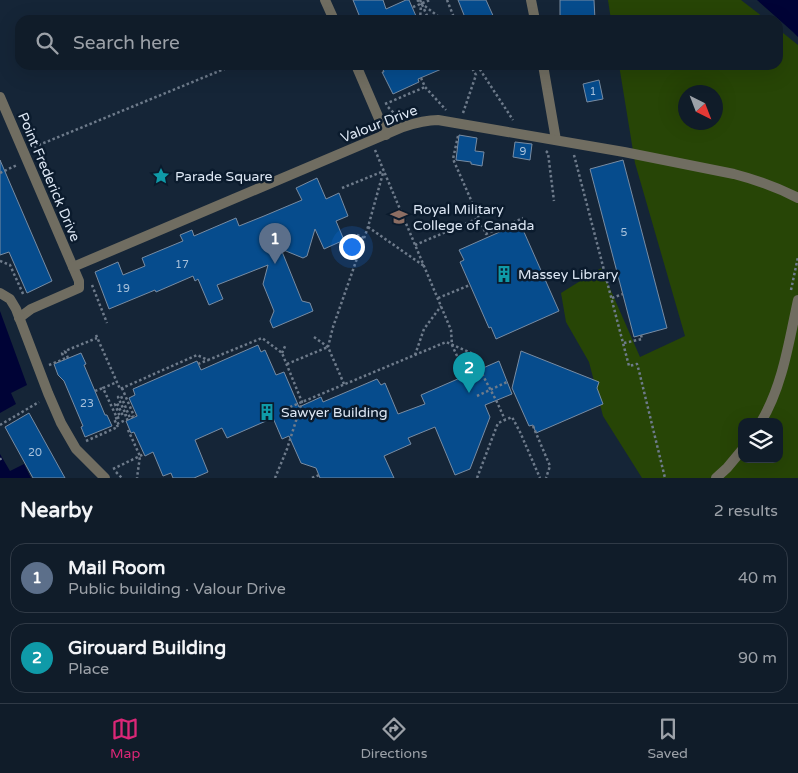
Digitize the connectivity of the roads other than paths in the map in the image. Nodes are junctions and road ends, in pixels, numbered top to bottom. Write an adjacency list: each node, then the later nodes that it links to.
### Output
1 (325, 0): 3 (street)
2 (531, 0): 4 (street)
3 (332, 15)
4 (533, 15)
5 (358, 70): 8 (street)
6 (544, 70): 9 (street)
7 (0, 97): 11 (street, Point Frederick Drive)
8 (386, 134): 9 (street, Valour Drive); 11 (street, Valour Drive)
9 (556, 140): 10 (street, Valour Drive)
10 (798, 198)
11 (73, 267): 14 (street)
12 (0, 293): 14 (street)
13 (798, 300): 15 (street)
14 (19, 318): 17 (street)
15 (763, 418)
16 (738, 455): 18 (street)
17 (105, 478)
18 (716, 478)

